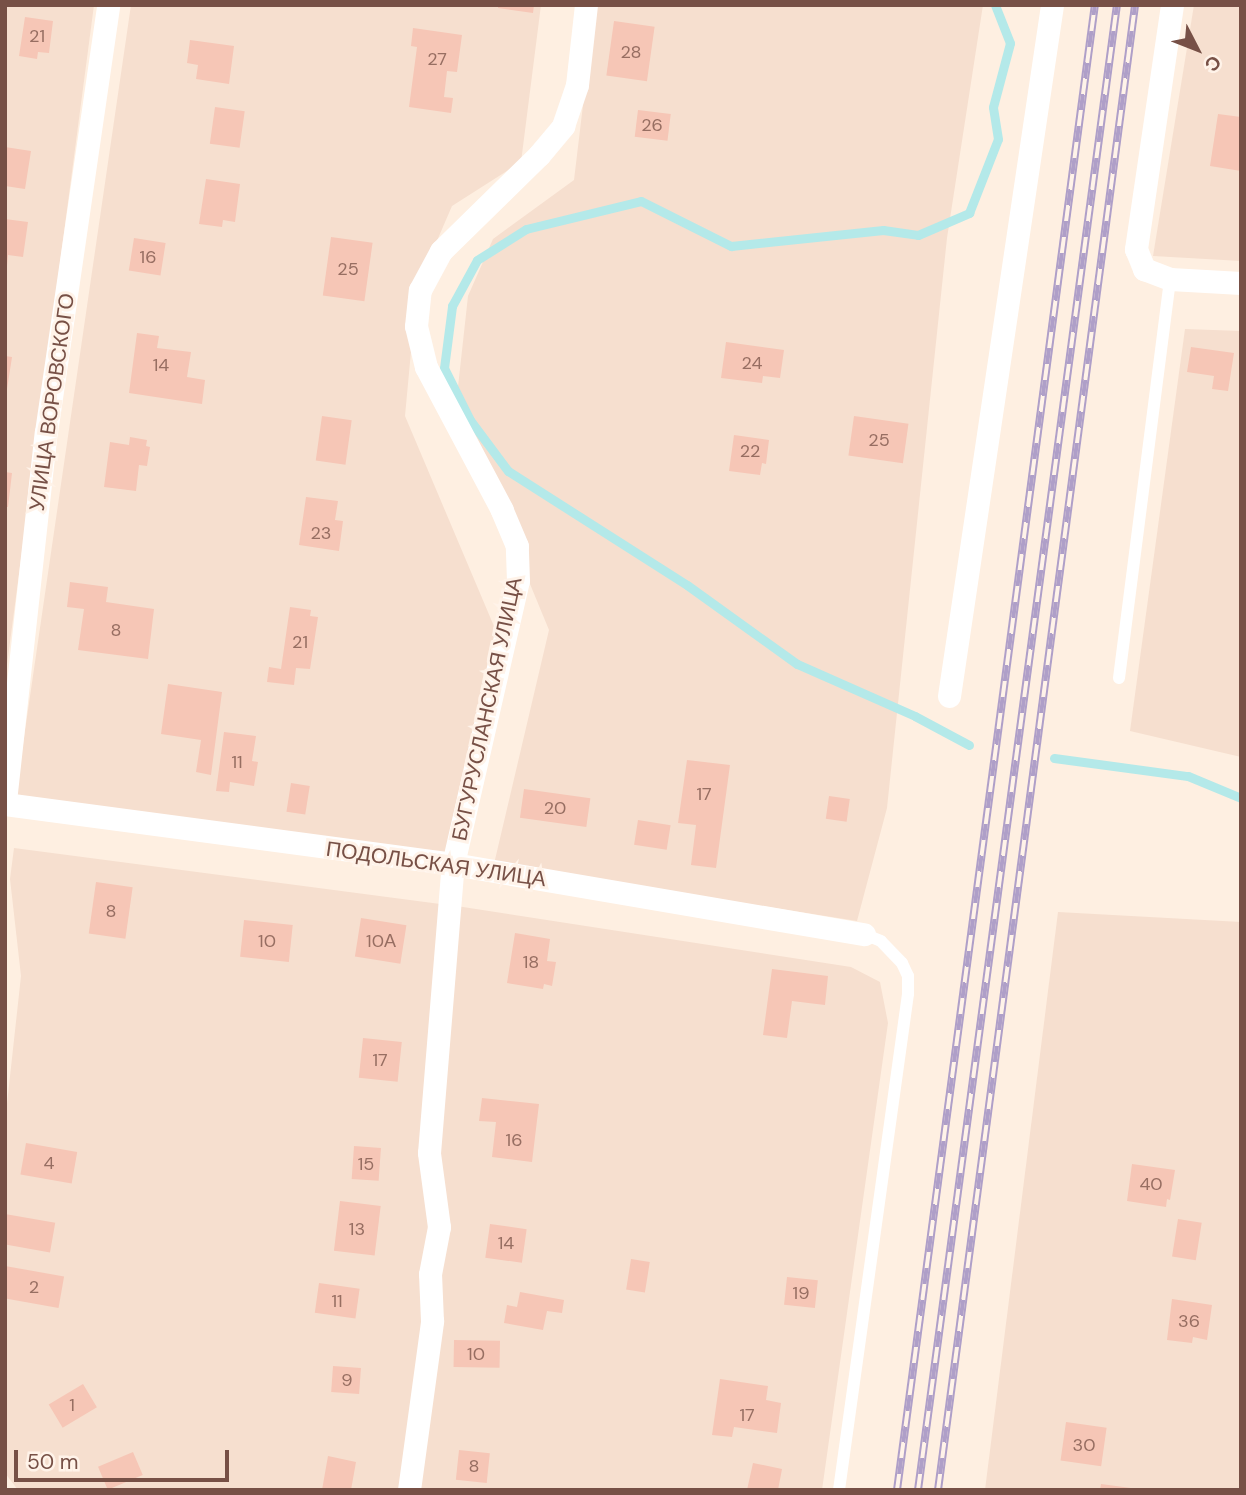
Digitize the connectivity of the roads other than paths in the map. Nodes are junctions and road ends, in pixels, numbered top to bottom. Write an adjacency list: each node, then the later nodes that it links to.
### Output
1 (108, 5): 9 (street, УЛИЦА ВОРОВСКОГО)
2 (586, 5): 10 (street, БУГУРУСЛАНСКАЯ УЛИЦА)
3 (1052, 5): 8 (street)
4 (1172, 5): 5 (street)
5 (1170, 279): 6 (street); 7 (lane)
6 (1241, 283)
7 (1119, 678)
8 (949, 696)
9 (5, 803): 10 (street, ПОДОЛЬСКАЯ УЛИЦА)
10 (453, 864): 11 (street, ПОДОЛЬСКАЯ УЛИЦА); 12 (street, БУГУРУСЛАНСКАЯ УЛИЦА)
11 (864, 934): 13 (lane)
12 (409, 1490)
13 (839, 1490)

